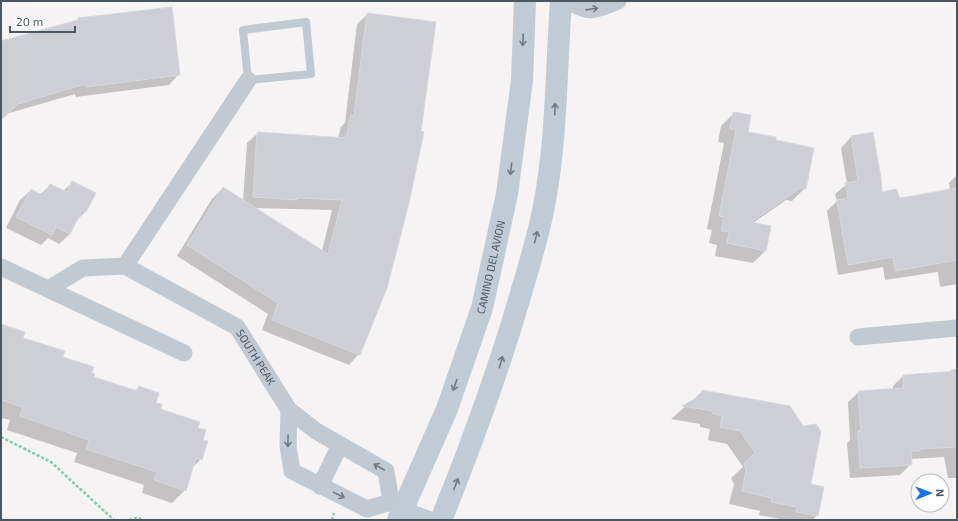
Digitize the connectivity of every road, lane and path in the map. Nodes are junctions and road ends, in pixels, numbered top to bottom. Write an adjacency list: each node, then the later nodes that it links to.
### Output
1 (525, 1): 16 (main road, CAMINO DEL AVION, one-way to 16)
2 (561, 1): 21 (main road, one-way to 2)
3 (568, 1): 4 (street, one-way to 4)
4 (618, 1)
5 (248, 80): 5 (lane); 6 (street)
6 (125, 266): 8 (street); 12 (street, SOUTH PEAK)
7 (1, 267): 8 (street)
8 (48, 289): 11 (street)
9 (957, 328): 10 (street)
10 (858, 337)
11 (184, 353)
12 (289, 410): 14 (street, SOUTH PEAK); 15 (street, one-way to 15)
13 (1, 437): 17 (path)
14 (340, 445): 15 (street); 16 (street, SOUTH PEAK, one-way to 14)
15 (320, 486): 16 (street, one-way to 16)
16 (398, 510): 20 (street)
17 (114, 520)
18 (129, 520): 19 (path)
19 (143, 520)
20 (430, 520)
21 (441, 520)

